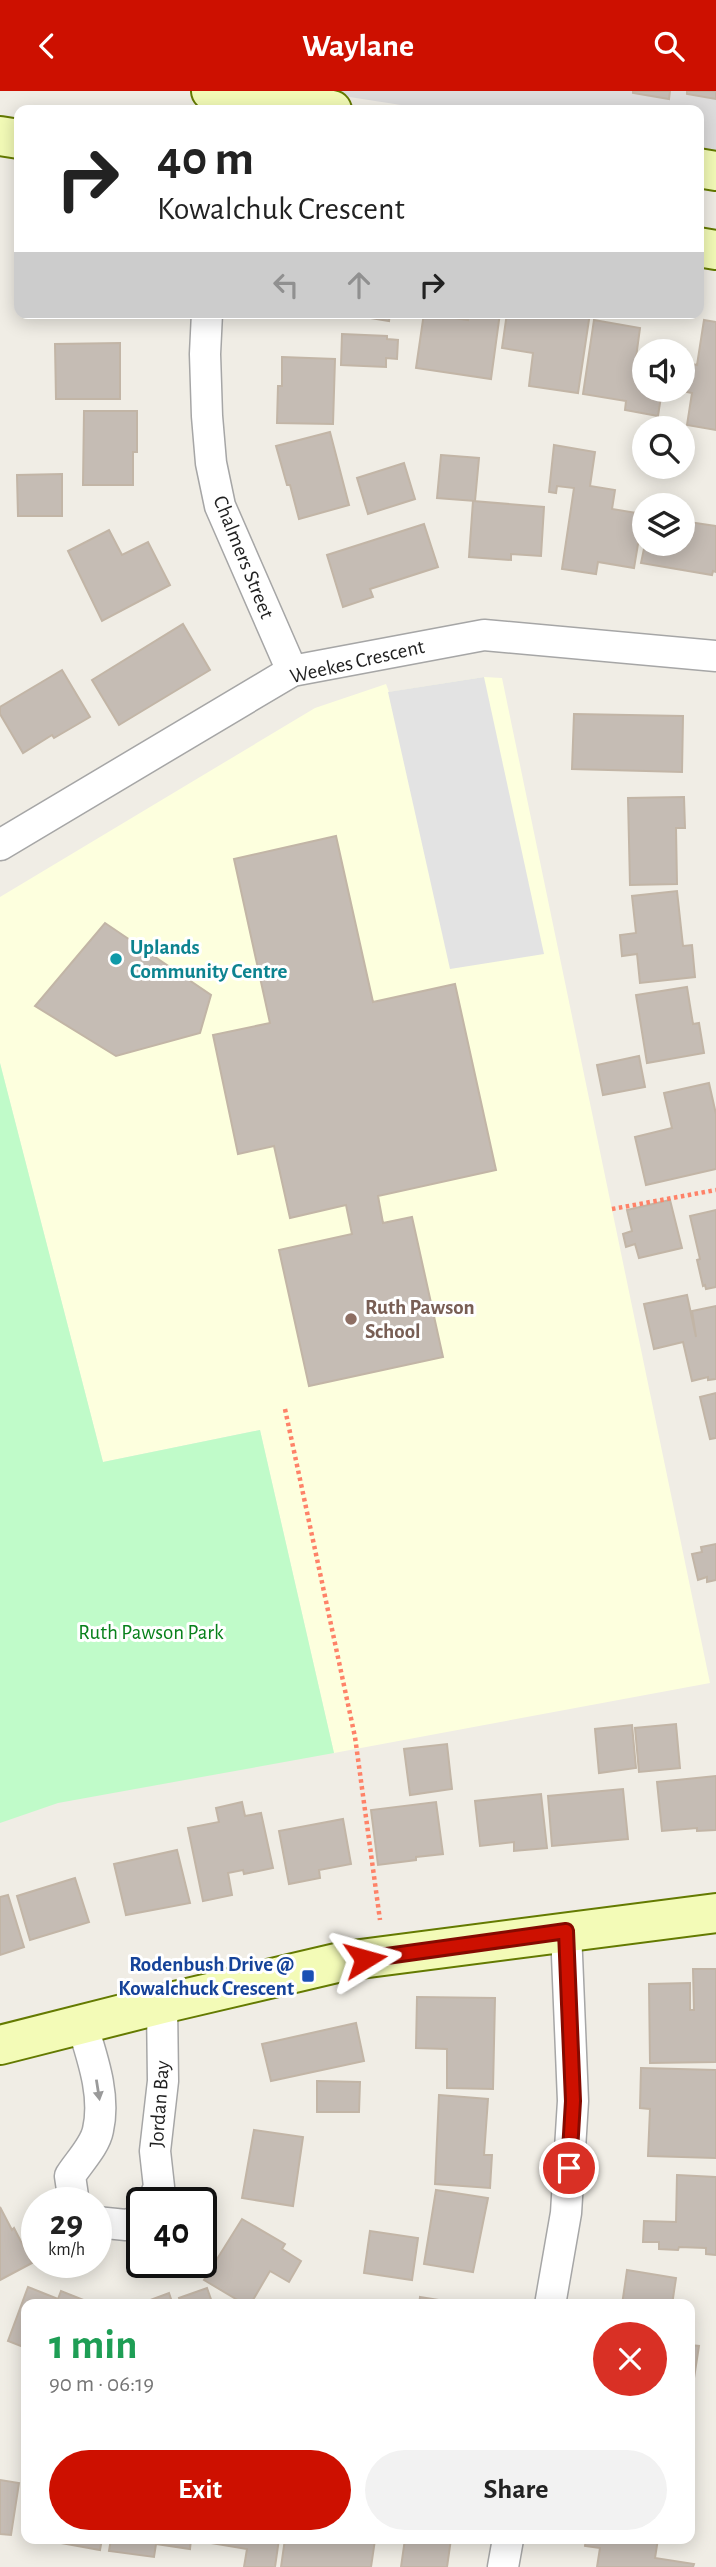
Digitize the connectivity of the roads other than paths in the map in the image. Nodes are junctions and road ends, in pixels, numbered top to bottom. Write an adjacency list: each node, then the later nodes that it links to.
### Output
1 (211, 91): 2 (street)
2 (300, 105)
3 (207, 319): 5 (street, Chalmers Street)
4 (716, 656): 5 (street, Weekes Crescent)
5 (292, 671): 6 (street, Weekes Crescent)
6 (0, 845)
7 (716, 1913): 8 (street)
8 (566, 1931): 9 (street); 14 (street)
9 (162, 2004): 10 (street); 13 (street, Jordan Bay)
10 (82, 2024): 11 (street); 12 (street, one-way to 12)
11 (0, 2045)
12 (72, 2187)
13 (159, 2187)
14 (551, 2299)
15 (507, 2544): 16 (street)
16 (503, 2567)

